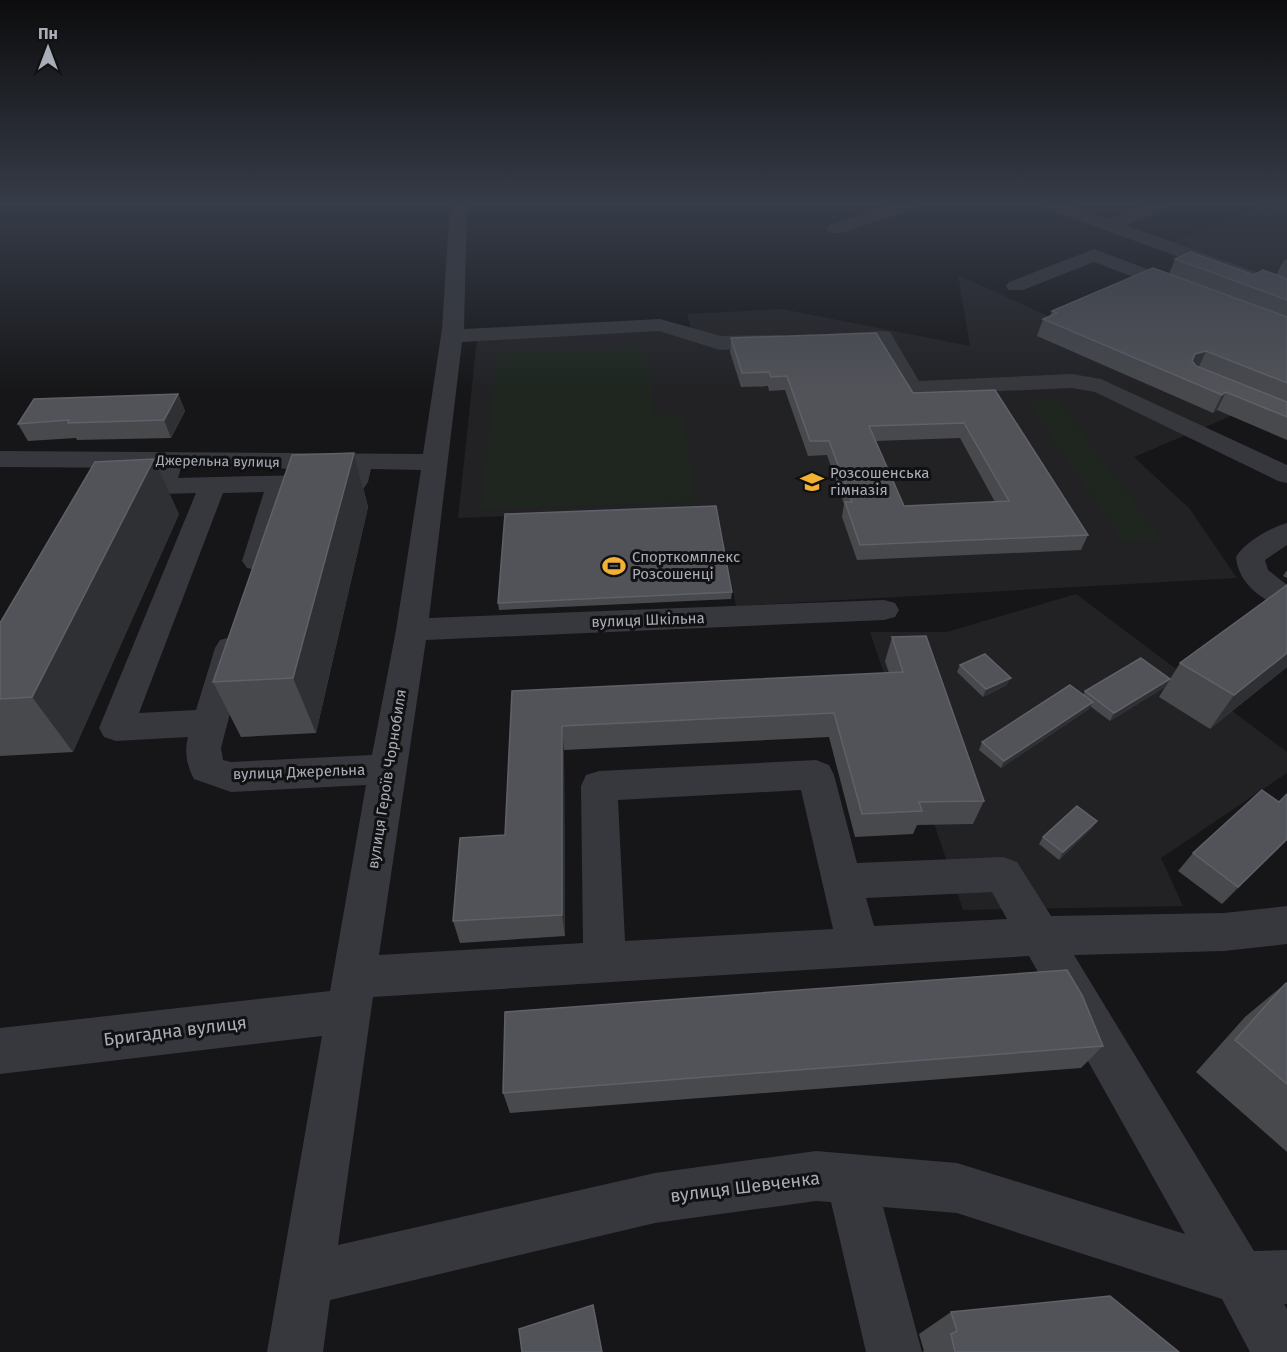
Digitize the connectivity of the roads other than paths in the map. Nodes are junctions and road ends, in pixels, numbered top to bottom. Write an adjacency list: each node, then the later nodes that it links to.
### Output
1 (456, 267): 8 (street, вулиця Героїв Чорнобиля)
2 (1064, 267): 5 (street)
3 (1126, 267): 7 (street)
4 (1224, 267): 6 (street)
5 (1016, 286)
6 (1287, 290)
7 (1201, 296)
8 (452, 336): 11 (street, вулиця Героїв Чорнобиля); 13 (street)
9 (0, 459): 10 (street, Джерельна вулиця)
10 (170, 461): 12 (street, Джерельна вулиця); 15 (street)
11 (436, 462): 12 (street, Джерельна вулиця); 21 (street, вулиця Героїв Чорнобиля)
12 (359, 463): 14 (street)
13 (1287, 475)
14 (280, 484): 15 (street); 17 (street)
15 (213, 485): 22 (street)
16 (1287, 532): 18 (street)
17 (249, 586)
18 (1285, 598)
19 (884, 610): 21 (street, вулиця Шкільна)
20 (239, 620): 22 (street, вулиця Джерельна)
21 (412, 630): 23 (street, вулиця Героїв Чорнобиля)
22 (208, 723): 23 (street, вулиця Джерельна)
23 (387, 769): 29 (street, вулиця Героїв Чорнобиля)
24 (842, 881): 26 (street); 27 (street); 28 (street)
25 (1287, 925): 26 (street, Бригадна вулиця)
26 (1040, 936): 27 (street, Бригадна вулиця); 32 (street)
27 (858, 947): 28 (street, Бригадна вулиця)
28 (605, 963): 29 (street, Бригадна вулиця)
29 (352, 994): 30 (street, Бригадна вулиця); 33 (street, вулиця Героїв Чорнобиля)
30 (0, 1051)
31 (851, 1179): 32 (street, вулиця Шевченка); 33 (street, вулиця Шевченка); 35 (street)
32 (1264, 1278): 36 (street)
33 (305, 1279): 34 (street, вулиця Героїв Чорнобиля)
34 (295, 1352)
35 (894, 1352)
36 (1280, 1352)

